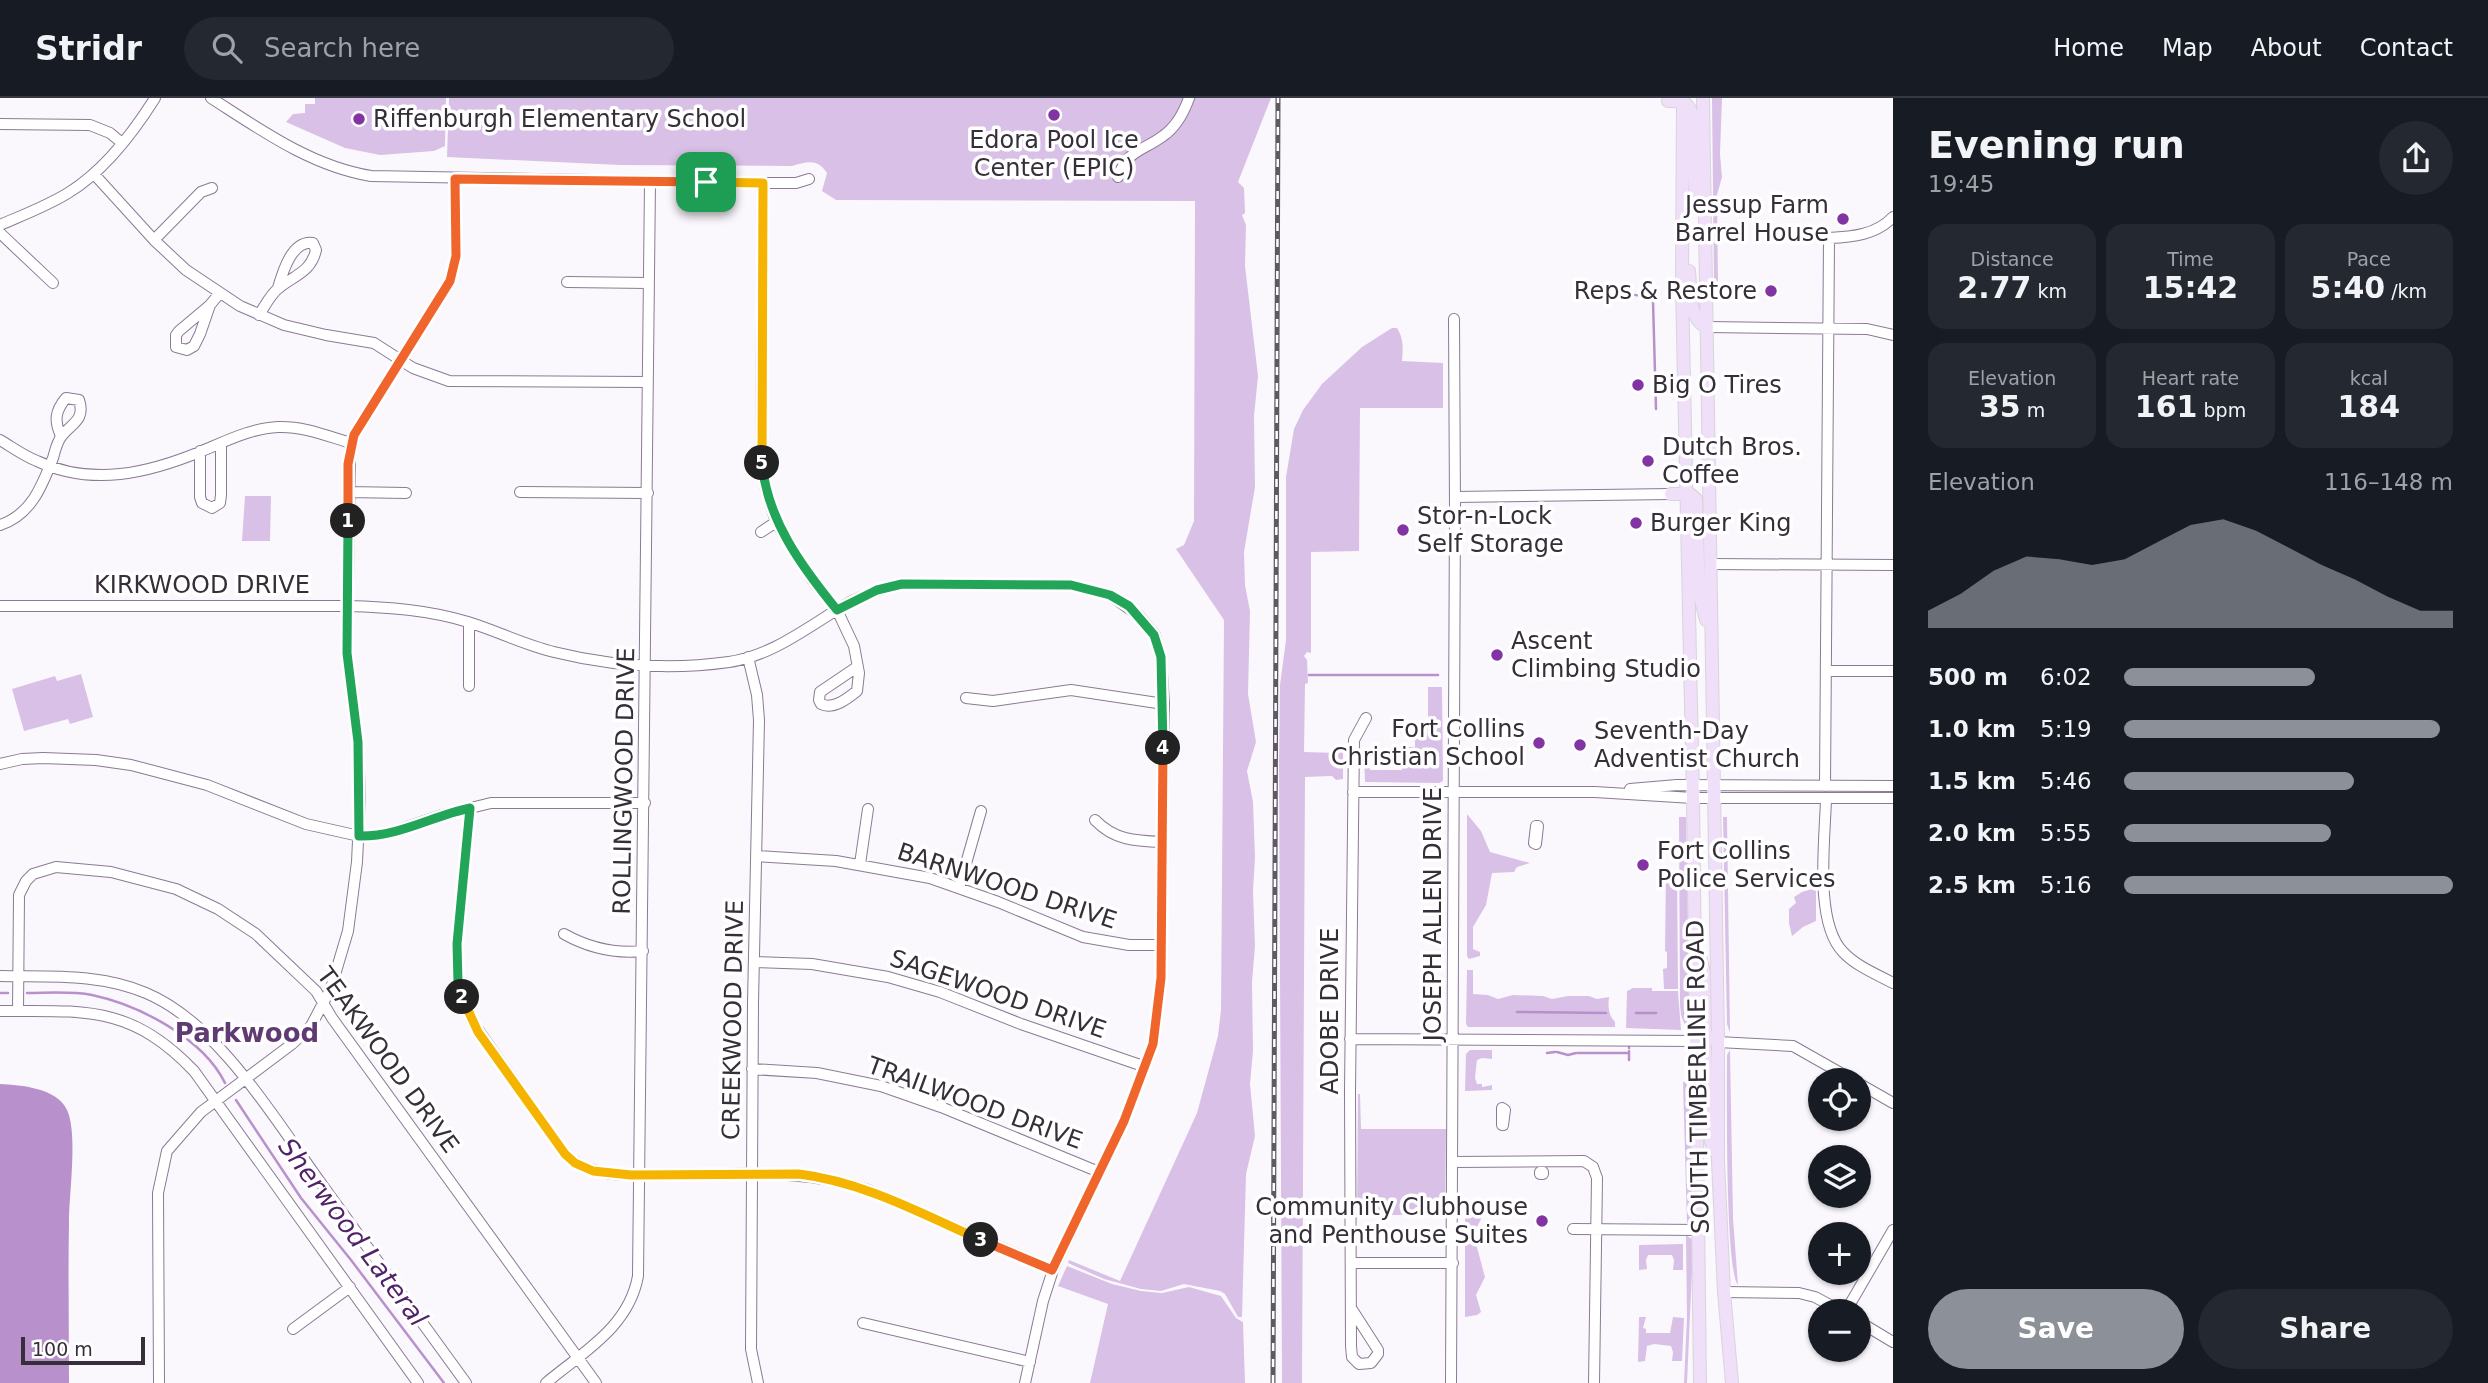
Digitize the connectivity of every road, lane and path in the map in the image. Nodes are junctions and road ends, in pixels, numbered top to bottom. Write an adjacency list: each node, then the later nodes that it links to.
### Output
1 (155, 98): 8 (street)
2 (211, 98): 11 (street)
3 (1189, 98): 10 (street)
4 (1703, 98): 20 (main road, SOUTH TIMBERLINE ROAD)
5 (1683, 99): 6 (main road); 16 (main road, SOUTH TIMBERLINE ROAD); 20 (main road)
6 (1668, 101)
7 (0, 124): 8 (street)
8 (122, 143): 9 (street)
9 (94, 174): 18 (street); 21 (street)
10 (1118, 177)
11 (455, 179): 13 (street); 33 (street)
12 (809, 179): 14 (street)
13 (650, 182): 14 (street); 24 (street, ROLLINGWOOD DRIVE)
14 (763, 183): 48 (street)
15 (212, 188): 21 (street)
16 (1683, 215): 30 (main road); 46 (main road, SOUTH TIMBERLINE ROAD)
17 (1893, 217): 31 (street)
18 (0, 225)
19 (0, 233): 23 (street)
20 (1704, 238): 30 (main road, SOUTH TIMBERLINE ROAD)
21 (154, 240): 26 (street)
22 (568, 282): 24 (street)
23 (52, 283)
24 (649, 283): 34 (street, ROLLINGWOOD DRIVE)
25 (278, 288): 28 (street)
26 (219, 294): 27 (street); 28 (street)
27 (210, 305)
28 (259, 315): 33 (street)
29 (1454, 318): 47 (street, JOSEPH ALLEN DRIVE)
30 (1707, 327): 31 (street); 51 (main road, SOUTH TIMBERLINE ROAD)
31 (1829, 328): 32 (street); 52 (street)
32 (1893, 335)
33 (401, 361): 34 (street); 38 (street)
34 (648, 382): 44 (street, ROLLINGWOOD DRIVE)
35 (61, 436): 40 (street)
36 (0, 440): 40 (street)
37 (221, 443): 38 (street); 39 (street); 39 (street)
38 (351, 443): 41 (street)
39 (200, 452): 40 (street)
40 (50, 466): 49 (street)
41 (348, 492): 42 (street); 55 (street)
42 (407, 492)
43 (520, 492): 44 (street)
44 (648, 492): 60 (street, ROLLINGWOOD DRIVE)
45 (1671, 494): 46 (main road); 47 (street)
46 (1686, 494): 58 (main road); 73 (main road, SOUTH TIMBERLINE ROAD)
47 (1455, 497): 72 (street, JOSEPH ALLEN DRIVE)
48 (776, 522): 50 (street); 56 (street)
49 (0, 525)
50 (761, 532)
51 (1710, 564): 52 (street); 58 (main road, SOUTH TIMBERLINE ROAD)
52 (1827, 565): 53 (street); 62 (street)
53 (1893, 565)
54 (0, 606): 55 (street, KIRKWOOD DRIVE)
55 (347, 606): 57 (street, KIRKWOOD DRIVE); 82 (street)
56 (837, 610): 59 (street, KIRKWOOD DRIVE); 61 (street); 66 (street, KIRKWOOD DRIVE)
57 (470, 623): 60 (street, KIRKWOOD DRIVE); 64 (street)
58 (1710, 626): 74 (main road, SOUTH TIMBERLINE ROAD)
59 (748, 657): 60 (street, KIRKWOOD DRIVE); 84 (street, CREEKWOOD DRIVE)
60 (646, 665): 77 (street, ROLLINGWOOD DRIVE)
61 (857, 667)
62 (1827, 671): 63 (street); 69 (street)
63 (1893, 671)
64 (469, 686)
65 (966, 698): 66 (street)
66 (1164, 704): 83 (street)
67 (1366, 718): 71 (street, ADOBE DRIVE)
68 (0, 764): 82 (street)
69 (1825, 786): 70 (street); 74 (street)
70 (1893, 786)
71 (1353, 792): 72 (street); 98 (street, ADOBE DRIVE)
72 (1454, 792): 73 (street); 99 (street, JOSEPH ALLEN DRIVE)
73 (1693, 792): 74 (street); 88 (main road, SOUTH TIMBERLINE ROAD)
74 (1713, 792): 76 (street); 101 (main road, SOUTH TIMBERLINE ROAD)
75 (1893, 798): 76 (street)
76 (1826, 799): 94 (street)
77 (645, 803): 78 (street); 90 (street, ROLLINGWOOD DRIVE)
78 (470, 808): 82 (street); 112 (street)
79 (868, 809): 85 (street)
80 (981, 811): 86 (street)
81 (1095, 820): 83 (street)
82 (359, 836): 95 (street)
83 (1162, 842): 89 (street)
84 (756, 856): 85 (street, BARNWOOD DRIVE); 91 (street, CREEKWOOD DRIVE)
85 (860, 864): 86 (street, BARNWOOD DRIVE)
86 (959, 888): 89 (street, BARNWOOD DRIVE)
87 (564, 934): 90 (street)
88 (1695, 935): 100 (main road, SOUTH TIMBERLINE ROAD); 101 (main road)
89 (1162, 945): 102 (street)
90 (643, 951): 112 (street, ROLLINGWOOD DRIVE)
91 (754, 962): 102 (street, SAGEWOOD DRIVE); 104 (street, CREEKWOOD DRIVE)
92 (0, 976): 93 (street)
93 (18, 976): 95 (street, TEAKWOOD DRIVE); 97 (street, TEAKWOOD DRIVE); 105 (street)
94 (1893, 983)
95 (323, 1005): 105 (street); 130 (street, TEAKWOOD DRIVE)
96 (0, 1011): 97 (street)
97 (18, 1011): 107 (street)
98 (1350, 1039): 99 (street); 118 (street, ADOBE DRIVE)
99 (1453, 1039): 100 (street); 110 (street, JOSEPH ALLEN DRIVE)
100 (1696, 1041): 109 (main road); 116 (main road, SOUTH TIMBERLINE ROAD)
101 (1718, 1042): 103 (street); 109 (main road, SOUTH TIMBERLINE ROAD)
102 (1143, 1066): 111 (street)
103 (1832, 1068)
104 (752, 1069): 111 (street, TRAILWOOD DRIVE); 113 (street, CREEKWOOD DRIVE)
105 (241, 1081): 107 (street); 134 (street)
106 (1871, 1090): 108 (street)
107 (218, 1098): 121 (street); 132 (street)
108 (1893, 1103)
109 (1718, 1161): 122 (main road, SOUTH TIMBERLINE ROAD)
110 (1452, 1162): 115 (street); 119 (street, JOSEPH ALLEN DRIVE)
111 (1099, 1172): 120 (street)
112 (640, 1175): 113 (street); 130 (street, ROLLINGWOOD DRIVE)
113 (752, 1175): 120 (street); 137 (street, CREEKWOOD DRIVE)
114 (1573, 1229): 115 (street)
115 (1595, 1230): 116 (street); 140 (street)
116 (1700, 1230): 141 (main road, SOUTH TIMBERLINE ROAD)
117 (1893, 1230): 124 (street)
118 (1351, 1263): 119 (street); 125 (street, ADOBE DRIVE)
119 (1453, 1263): 139 (street, JOSEPH ALLEN DRIVE)
120 (1052, 1270): 131 (street)
121 (350, 1287): 127 (street); 133 (street)
122 (1724, 1292): 123 (street); 142 (main road, SOUTH TIMBERLINE ROAD)
123 (1819, 1299)
124 (1853, 1299)
125 (1351, 1308): 125 (street, ADOBE DRIVE)
126 (863, 1323): 131 (street)
127 (293, 1329)
128 (1871, 1329): 129 (street)
129 (1893, 1342)
130 (578, 1356): 135 (street, ROLLINGWOOD DRIVE); 136 (street, TEAKWOOD DRIVE)
131 (1030, 1362): 138 (street)
132 (159, 1383)
133 (418, 1383)
134 (466, 1383)
135 (545, 1383)
136 (596, 1383)
137 (758, 1383)
138 (1025, 1383)
139 (1451, 1383)
140 (1594, 1383)
141 (1700, 1383)
142 (1732, 1383)

